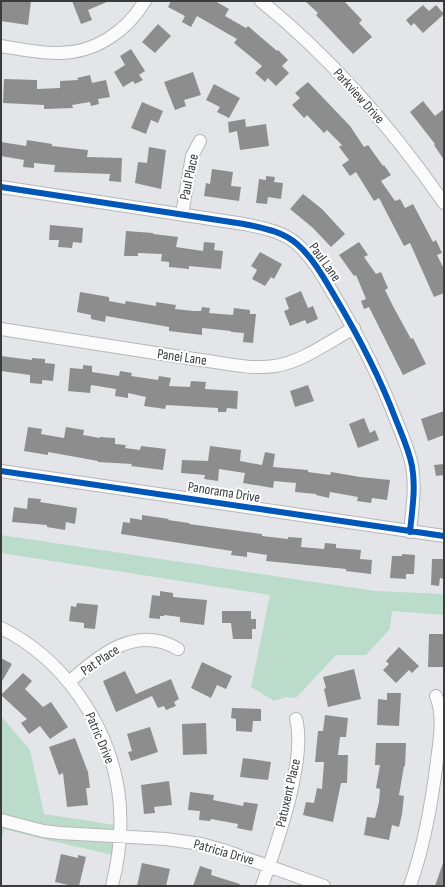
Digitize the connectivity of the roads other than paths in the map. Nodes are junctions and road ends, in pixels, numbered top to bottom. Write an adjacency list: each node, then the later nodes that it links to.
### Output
1 (145, 1): 3 (street)
2 (261, 1): 6 (street, Parkview Drive)
3 (1, 46)
4 (200, 141): 7 (street, Paul Place)
5 (1, 187): 7 (street, Paul Lane)
6 (444, 203)
7 (182, 214): 8 (street, Paul Lane)
8 (354, 328): 9 (street, Panei Lane); 11 (street, Paul Lane)
9 (1, 329)
10 (1, 471): 11 (street, Panorama Drive)
11 (410, 532): 12 (street, Panorama Drive)
12 (444, 536)
13 (1, 628): 15 (street, Patric Drive)
14 (178, 649): 15 (street, Pat Place)
15 (69, 682): 19 (street, Patric Drive)
16 (436, 696): 24 (street)
17 (296, 719): 20 (street, Patuxent Place)
18 (1, 820): 19 (street, Patricia Drive)
19 (120, 837): 20 (street, Patricia Drive); 21 (street, Patric Drive)
20 (269, 866): 22 (street, Patuxent Place); 23 (street, Patricia Drive)
21 (112, 886)
22 (262, 886)
23 (324, 886)
24 (410, 886)

